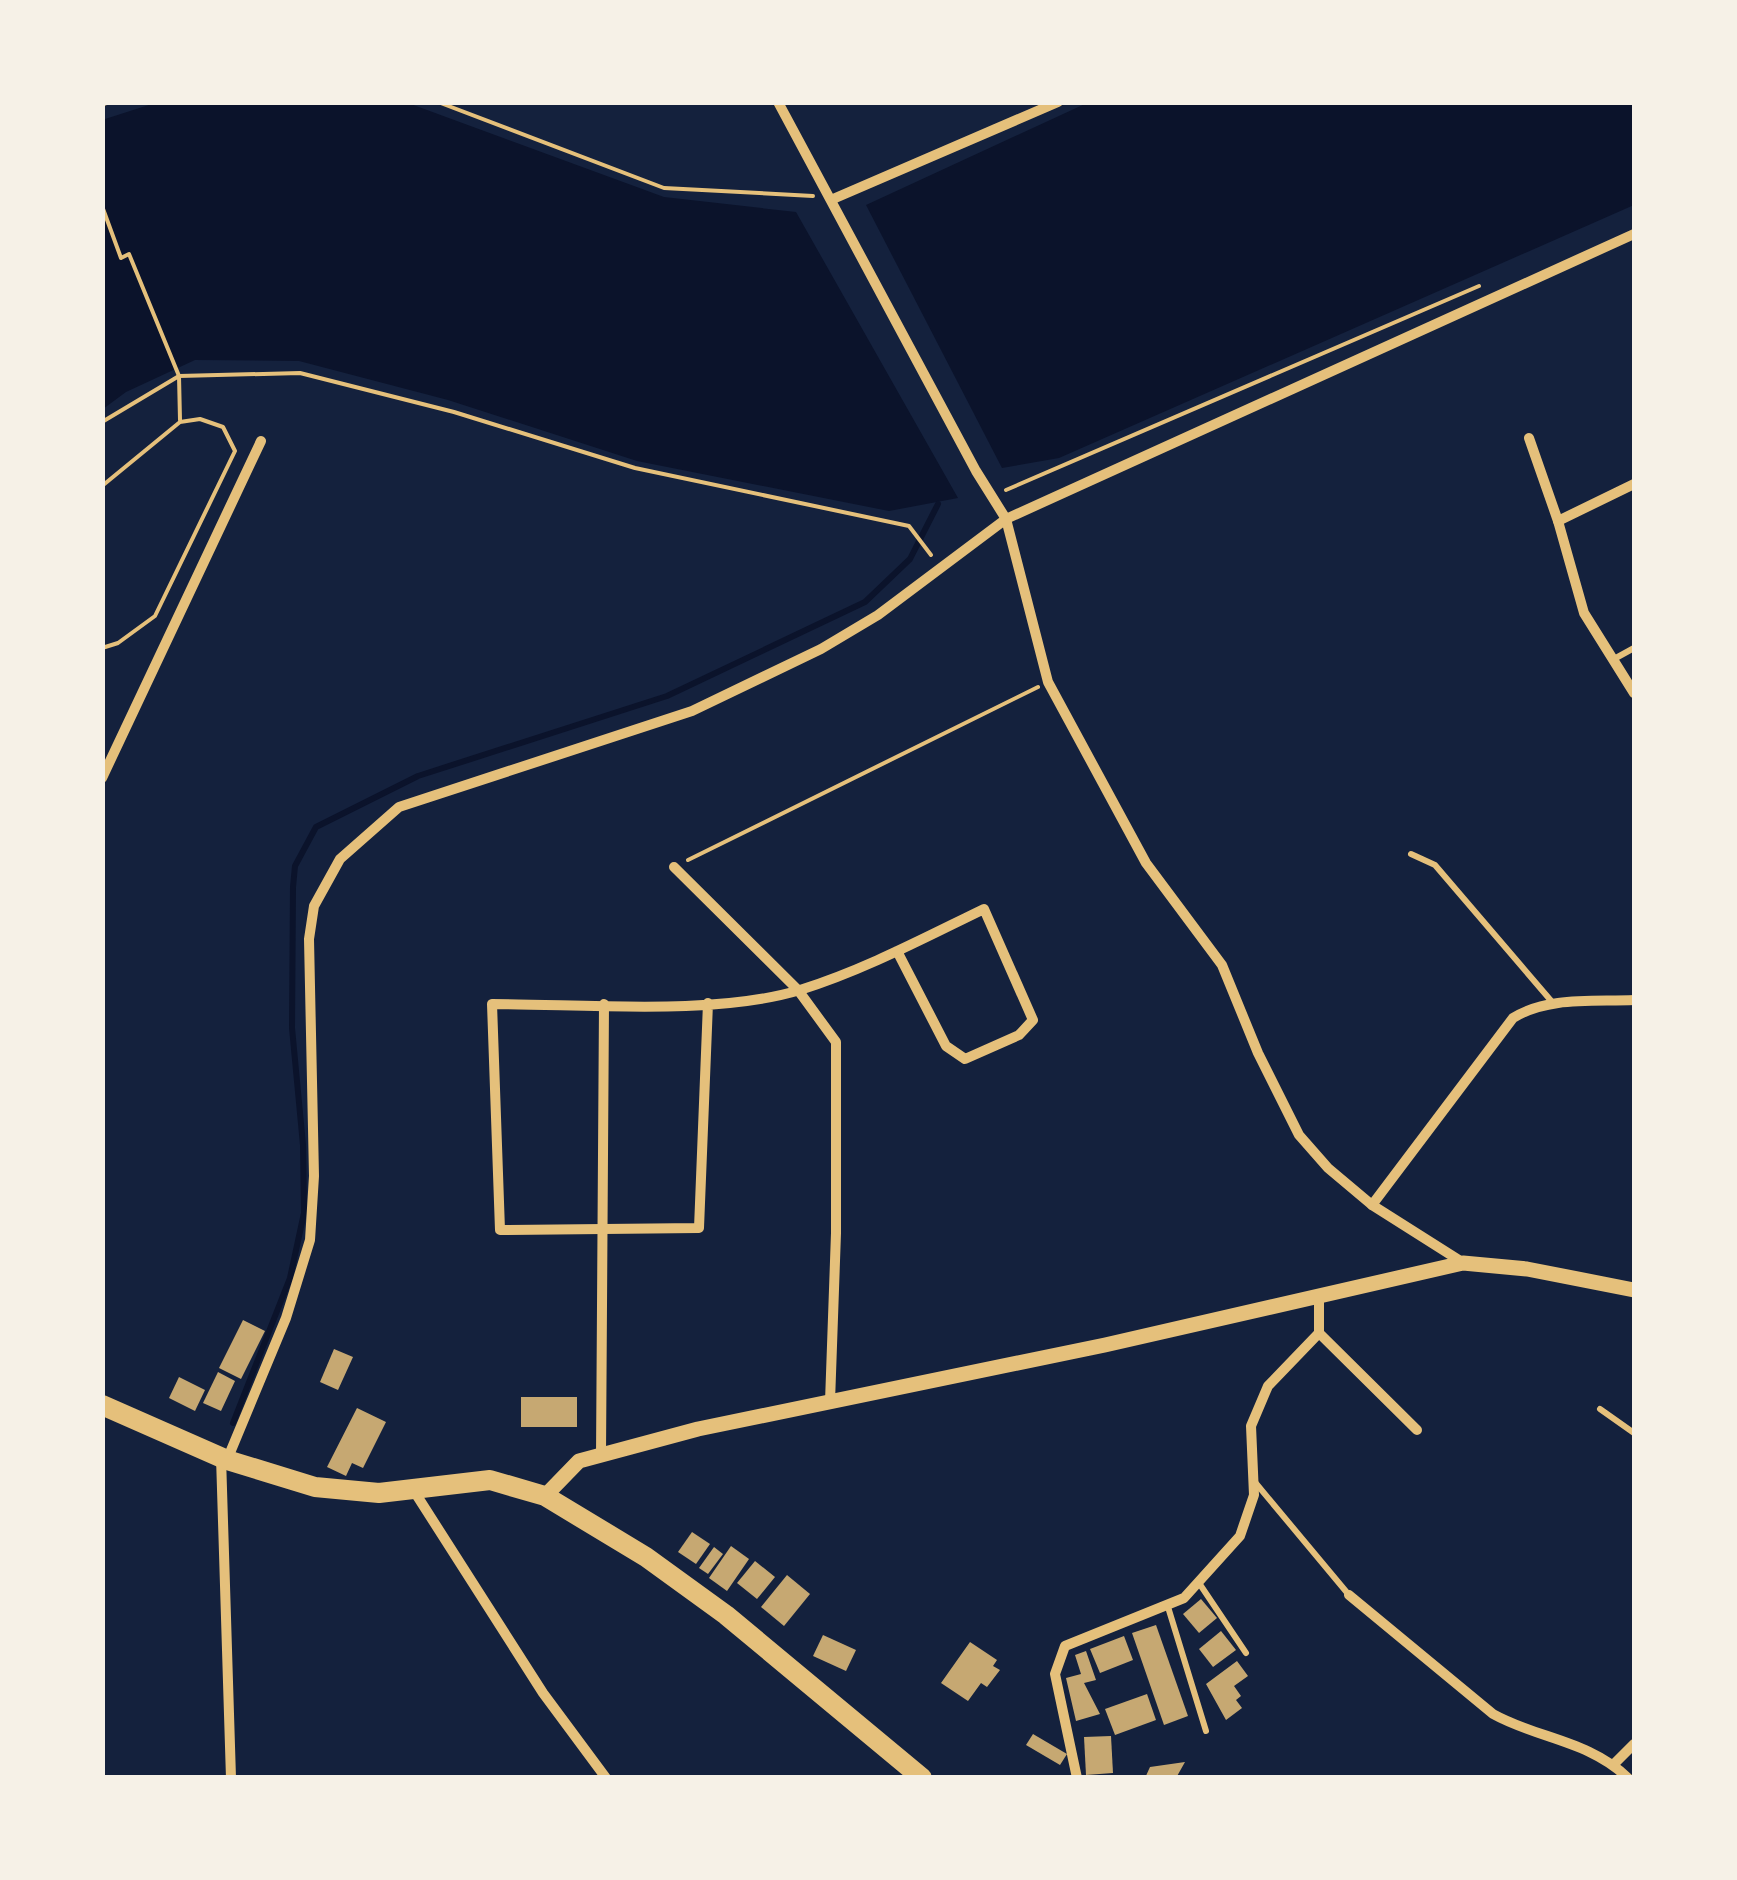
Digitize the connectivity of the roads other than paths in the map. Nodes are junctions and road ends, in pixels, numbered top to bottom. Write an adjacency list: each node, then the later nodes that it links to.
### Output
1 (778, 102): 3 (street)
2 (1058, 102): 3 (street)
3 (833, 198): 8 (street)
4 (1634, 234): 8 (street)
5 (1529, 438): 9 (street)
6 (261, 440): 13 (street)
7 (1634, 484): 9 (street)
8 (1006, 519): 22 (street); 34 (street)
9 (1558, 521): 11 (street)
10 (1634, 648): 11 (lane)
11 (1614, 659): 12 (street)
12 (1634, 693)
13 (102, 778)
14 (1411, 854): 21 (lane)
15 (674, 866): 17 (street)
16 (897, 951): 16 (street); 17 (street)
17 (798, 990): 19 (street); 28 (street)
18 (1634, 1000): 21 (street)
19 (708, 1003): 20 (street); 23 (street)
20 (604, 1004): 23 (street); 23 (street)
21 (1553, 1004): 22 (street)
22 (1372, 1205): 24 (street)
23 (602, 1226): 33 (street)
24 (1463, 1263): 25 (street); 26 (street)
25 (1634, 1290)
26 (1318, 1292): 27 (street); 28 (street)
27 (1319, 1333): 31 (street); 35 (street)
28 (830, 1402): 33 (street)
29 (102, 1405): 34 (main road)
30 (1600, 1409): 32 (lane)
31 (1417, 1430)
32 (1634, 1433)
33 (601, 1456): 37 (street)
34 (224, 1458): 36 (main road); 45 (street)
35 (1253, 1480): 38 (street); 39 (lane)
36 (414, 1491): 37 (main road); 46 (street)
37 (544, 1496): 47 (main road)
38 (1199, 1583): 40 (street); 41 (lane)
39 (1349, 1595): 44 (street)
40 (1168, 1607): 42 (lane); 48 (street)
41 (1246, 1653)
42 (1206, 1731)
43 (1634, 1744): 44 (street)
44 (1614, 1764): 49 (street)
45 (231, 1778)
46 (606, 1778)
47 (922, 1778)
48 (1077, 1778)
49 (1628, 1778)

